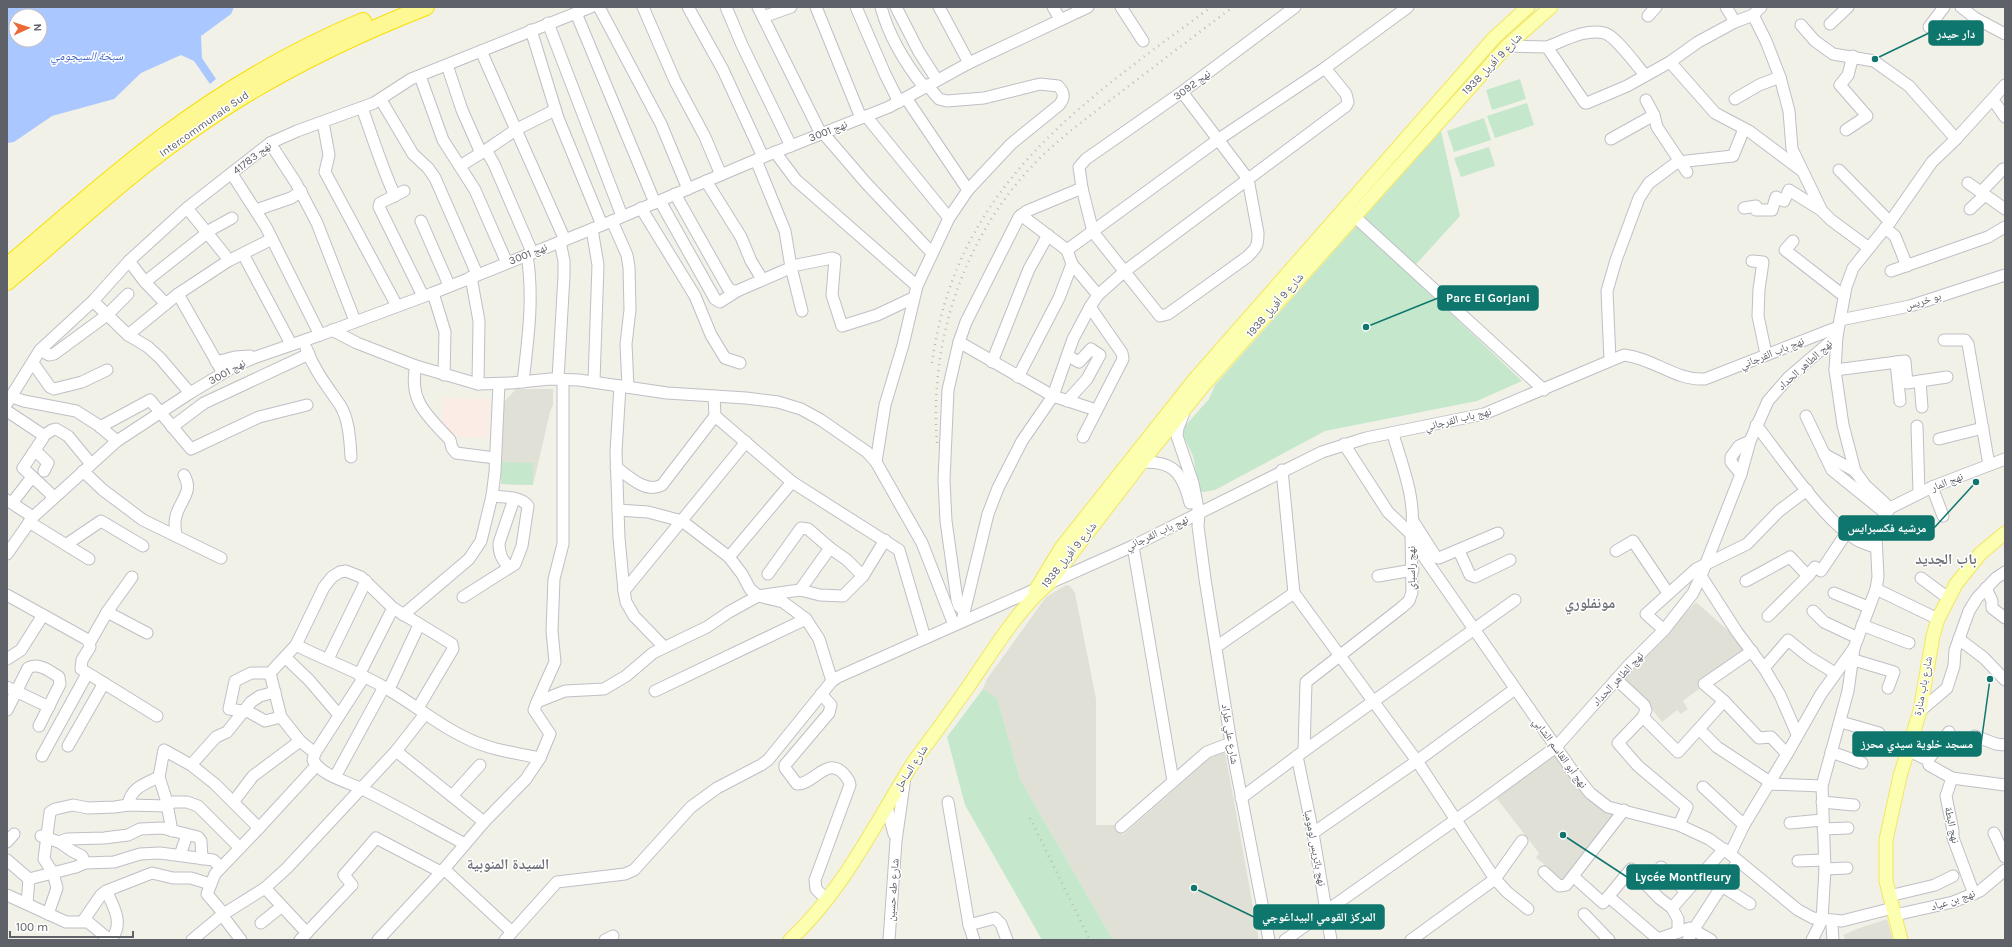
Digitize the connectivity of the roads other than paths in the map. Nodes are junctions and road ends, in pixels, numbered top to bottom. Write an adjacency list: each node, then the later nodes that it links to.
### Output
1 (398, 7): 126 (highway, Intercommunale Sud)
2 (426, 7): 134 (highway, Intercommunale Sud)
3 (591, 7): 28 (street, نهج 41783)
4 (599, 7): 89 (street)
5 (643, 7): 84 (street)
6 (688, 7): 77 (street)
7 (726, 7): 74 (street)
8 (791, 7): 27 (street)
9 (816, 7): 63 (street)
10 (856, 7): 57 (street)
11 (881, 7): 53 (street)
12 (896, 7): 51 (street)
13 (939, 7): 45 (street)
14 (1053, 7): 31 (street)
15 (1121, 7): 39 (street)
16 (1295, 7): 54 (street, نهج 3092)
17 (1408, 7): 47 (street)
18 (1528, 7): 218 (main road, شارع 9 أفريل 1938)
19 (1551, 7): 40 (main road, شارع 9 أفريل 1938)
20 (1656, 7): 30 (street)
21 (1726, 7): 32 (street)
22 (1761, 7): 29 (street)
23 (1848, 7): 34 (street)
24 (1944, 7): 36 (street)
25 (1961, 7): 38 (street)
26 (1081, 8): 31 (street, نهج 3001)
27 (760, 12): 69 (street)
28 (576, 13): 33 (street, نهج 41783); 94 (street)
29 (1753, 15): 32 (street); 50 (street)
30 (1648, 16)
31 (1060, 19): 45 (street, نهج 3001)
32 (1735, 22): 44 (street)
33 (548, 23): 37 (street, نهج 41783); 107 (street)
34 (1830, 24)
35 (1801, 25): 43 (street)
36 (1929, 27)
37 (532, 30): 42 (street, نهج 41783); 61 (street)
38 (2005, 34)
39 (1143, 41)
40 (1507, 46): 41 (street); 103 (main road, شارع 9 أفريل 1938)
41 (1547, 47): 48 (street); 48 (street)
42 (481, 51): 46 (street, نهج 41783); 66 (street)
43 (1853, 56): 68 (street); 72 (street)
44 (1670, 62): 48 (street); 67 (street)
45 (970, 63): 51 (street, نهج 3001)
46 (447, 65): 49 (street, نهج 41783); 75 (street)
47 (1325, 68): 70 (street); 85 (street)
48 (1645, 75)
49 (420, 76): 56 (street, نهج 41783); 79 (street)
50 (1780, 77): 55 (street); 82 (street)
51 (937, 80): 53 (street, نهج 3001)
52 (2005, 85): 59 (street)
53 (925, 86): 57 (street, نهج 3001); 90 (street)
54 (1182, 92): 70 (street); 88 (street, نهج 3092)
55 (1735, 99)
56 (381, 100): 60 (street, نهج 41783); 132 (street)
57 (902, 100): 63 (street, نهج 3001); 90 (street)
58 (1646, 100): 62 (street)
59 (1993, 100): 64 (street); 72 (street)
60 (362, 108): 65 (street, نهج 41783); 141 (street)
61 (555, 110): 66 (street); 107 (street)
62 (1654, 115): 71 (street); 78 (street)
63 (864, 117): 69 (street, نهج 3001); 105 (street)
64 (2005, 117)
65 (322, 122): 73 (street, نهج 41783); 147 (street)
66 (517, 129): 75 (street); 114 (street)
67 (1744, 129): 78 (street); 82 (street)
68 (1846, 130)
69 (822, 133): 74 (street, نهج 3001); 118 (street)
70 (1219, 139): 85 (street); 110 (street)
71 (1611, 139)
72 (1956, 139): 108 (street)
73 (270, 144): 83 (street, نهج 41783); 91 (street)
74 (791, 146): 76 (street, نهج 3001)
75 (484, 152): 79 (street); 120 (street)
76 (775, 152): 77 (street, نهج 3001); 137 (street)
77 (759, 158): 84 (street, نهج 3001); 128 (street)
78 (1683, 165): 165 (street)
79 (460, 166): 124 (street)
80 (2003, 169): 92 (street)
81 (1839, 170): 108 (street)
82 (1803, 172): 101 (street)
83 (232, 174): 95 (street, نهج 41783); 100 (street)
84 (721, 175): 86 (street, نهج 3001)
85 (1248, 179): 129 (street); 129 (street)
86 (706, 181): 89 (street, نهج 3001); 133 (street)
87 (1968, 183): 92 (street)
88 (1082, 188): 102 (street); 110 (street)
89 (688, 189): 93 (street, نهج 3001)
90 (968, 190): 105 (street)
91 (301, 192): 100 (street); 151 (street)
92 (1983, 193): 98 (street); 99 (street)
93 (675, 194): 94 (street, نهج 3001); 138 (street)
94 (657, 202): 96 (street, نهج 3001); 138 (street)
95 (187, 208): 111 (street); 123 (street, نهج 41783)
96 (641, 208): 107 (street, نهج 3001); 170 (street)
97 (1744, 208): 101 (street)
98 (1970, 209)
99 (2005, 209)
100 (256, 210): 113 (street)
101 (1822, 211): 116 (street)
102 (1021, 215): 112 (street); 158 (street)
103 (1354, 216): 185 (street); 197 (main road, شارع 9 أفريل 1938)
104 (232, 218): 111 (street)
105 (949, 218): 118 (street)
106 (421, 221): 136 (street)
107 (607, 223): 114 (street, نهج 3001); 179 (street); 184 (street)
108 (1887, 225): 116 (street); 127 (street)
109 (2005, 227): 127 (street)
110 (1094, 232): 117 (street); 129 (street)
111 (207, 234): 121 (street); 135 (street)
112 (1048, 235): 117 (street); 168 (street)
113 (272, 239): 119 (street); 155 (street)
114 (562, 241): 120 (street, نهج 3001); 178 (street)
115 (1793, 241): 143 (street)
116 (1869, 248): 143 (street)
117 (1067, 250): 125 (street)
118 (932, 253): 137 (street)
119 (243, 254): 121 (street); 159 (street)
120 (529, 254): 124 (street, نهج 3001); 181 (street)
121 (228, 261): 140 (street)
122 (1752, 261): 162 (street)
123 (130, 262): 135 (street); 145 (street, نهج 41783)
124 (507, 263): 132 (street, نهج 3001)
125 (1072, 264): 142 (street); 176 (street)
126 (7, 266)
127 (1907, 266): 130 (street)
128 (792, 267): 133 (street); 144 (street); 149 (street)
129 (1125, 271): 142 (street)
130 (1891, 271)
131 (2005, 275): 152 (street, بو خريس)
132 (474, 276): 136 (street, نهج 3001); 182 (street)
133 (762, 279): 138 (street)
134 (7, 282)
135 (145, 282): 146 (street)
136 (449, 285): 141 (street, نهج 3001)
137 (917, 286): 144 (street)
138 (737, 291)
139 (128, 294): 150 (street)
140 (178, 294): 146 (street); 167 (street)
141 (428, 294): 147 (street, نهج 3001); 175 (street)
142 (1098, 295): 148 (street)
143 (1844, 296): 152 (street)
144 (913, 298): 217 (street)
145 (93, 301): 150 (street); 160 (street, نهج 41783)
146 (166, 304): 154 (street)
147 (396, 306): 151 (street, نهج 3001)
148 (1090, 307): 164 (street); 194 (street)
149 (802, 311)
150 (107, 315): 154 (street); 160 (street)
151 (355, 321): 153 (street, نهج 3001)
152 (1838, 328): 162 (street, نهج باب القرجاني); 173 (street); 200 (street, نهج الطاهر الحداد)
153 (332, 330): 155 (street, نهج 3001); 171 (street)
154 (128, 335): 186 (street)
155 (320, 335): 156 (street, نهج 3001)
156 (303, 340): 159 (street, نهج 3001); 161 (street)
157 (1944, 340): 204 (street)
158 (959, 342): 168 (street); 300 (street)
159 (291, 344): 163 (street, نهج 3001)
160 (40, 350): 166 (street, نهج 41783)
161 (308, 354): 203 (street); 214 (street)
162 (1766, 354): 165 (street, نهج باب القرجاني)
163 (256, 356): 167 (street); 174 (street, نهج 3001)
164 (1068, 356): 188 (street); 190 (street)
165 (1610, 360): 185 (street, نهج باب القرجاني)
166 (33, 362): 172 (street); 189 (street, نهج 41783)
167 (216, 362): 174 (street)
168 (992, 362): 176 (street)
169 (1896, 362): 173 (street); 180 (street); 191 (street)
170 (740, 363)
171 (416, 366): 175 (street); 215 (street)
172 (107, 370)
173 (1835, 370): 224 (street)
174 (223, 373): 186 (street, نهج 3001)
175 (444, 375): 182 (street)
176 (1018, 377): 188 (street)
177 (1947, 377): 180 (street)
178 (561, 379): 179 (street); 181 (street); 338 (street)
179 (594, 381): 184 (street)
180 (1920, 381): 193 (street)
181 (523, 382): 183 (street)
182 (478, 384): 183 (street)
183 (499, 384): 215 (street)
184 (624, 386): 187 (street); 220 (street)
185 (1544, 390): 205 (street, نهج باب القرجاني)
186 (190, 393): 196 (street, نهج 3001)
187 (714, 396): 198 (street); 217 (street)
188 (1052, 396): 190 (street); 300 (street)
189 (9, 400): 202 (street)
190 (1067, 401): 194 (street)
191 (1900, 401)
192 (307, 405): 203 (street)
193 (1922, 407)
194 (1096, 410): 207 (street)
195 (7, 411): 206 (street)
196 (160, 412): 202 (street); 203 (street); 209 (street, نهج 3001)
197 (1183, 413): 218 (main road, شارع 9 أفريل 1938); 239 (street, شارع علي طراد)
198 (716, 416): 210 (street); 220 (street)
199 (1806, 416): 213 (street)
200 (1756, 425): 229 (street); 263 (street, نهج الطاهر الحداد)
201 (1917, 426): 230 (street)
202 (100, 427): 209 (street)
203 (172, 427)
204 (1983, 428): 208 (street); 219 (street)
205 (1393, 434): 211 (street, نهج باب القرجاني); 241 (street)
206 (43, 436): 212 (street); 221 (street)
207 (1083, 437)
208 (1939, 439)
209 (117, 441): 221 (street, نهج 3001)
210 (746, 442): 227 (street); 240 (street)
211 (1344, 444): 222 (street, نهج باب القرجاني); 245 (street, نهج راسباي)
212 (35, 450): 223 (street); 226 (street)
213 (1824, 454): 224 (street); 236 (street)
214 (351, 456)
215 (495, 458): 231 (street)
216 (2005, 459): 219 (street, نهج المار)
217 (876, 462): 300 (street)
218 (1136, 463): 239 (street, شارع علي طراد); 256 (main road, شارع 9 أفريل 1938)
219 (1989, 465): 228 (street, نهج المار)
220 (616, 467): 235 (street)
221 (87, 468): 232 (street, نهج 3001); 246 (street)
222 (1282, 470): 239 (street, نهج باب القرجاني); 283 (street)
223 (44, 471)
224 (1855, 471): 236 (street)
225 (184, 474): 246 (street)
226 (32, 477): 232 (street); 234 (street)
227 (792, 482): 247 (street); 259 (street)
228 (1932, 487): 230 (street, نهج المار); 237 (street)
229 (1807, 490): 242 (street); 263 (street)
230 (1919, 493): 236 (street, نهج المار)
231 (492, 496): 233 (street); 248 (street)
232 (54, 497): 238 (street, نهج 3001)
233 (514, 499): 250 (street); 264 (street)
234 (9, 501): 238 (street)
235 (618, 510): 240 (street); 281 (street)
236 (1888, 510): 253 (street)
237 (1943, 516)
238 (31, 519): 249 (street); 255 (street, نهج 3001)
239 (1197, 519): 252 (street, نهج باب القرجاني); 314 (street, شارع علي طراد)
240 (682, 521): 259 (street); 281 (street)
241 (1413, 521): 245 (street); 257 (street)
242 (1846, 532): 253 (street); 272 (street)
243 (1498, 533): 257 (street)
244 (2005, 533): 289 (main road, شارع باب منارة)
245 (1411, 534): 266 (street, نهج راسباي); 305 (street, نهج أبو القاسم الشابي)
246 (176, 536): 260 (street)
247 (885, 540): 269 (street); 307 (street)
248 (481, 541): 250 (street); 296 (street)
249 (66, 544): 251 (street); 261 (street)
250 (500, 544): 264 (street)
251 (143, 546)
252 (1133, 546): 265 (street, نهج باب القرجاني); 379 (street)
253 (1876, 547): 279 (street)
254 (830, 548): 268 (street); 269 (street); 280 (street)
255 (8, 551)
256 (1065, 551): 265 (street); 277 (main road, شارع 9 أفريل 1938); 282 (main road, شارع 9 أفريل 1938)
257 (1459, 551): 262 (street)
258 (1616, 551): 284 (street)
259 (729, 557): 287 (street)
260 (221, 558)
261 (90, 559)
262 (1510, 560)
263 (1706, 563): 271 (street, نهج الطاهر الحداد); 284 (street)
264 (509, 567): 288 (street)
265 (1081, 567): 277 (street, نهج باب القرجاني)
266 (1413, 570): 270 (street); 316 (street, نهج راسباي)
267 (2005, 572): 278 (street)
268 (768, 574)
269 (863, 576): 280 (street)
270 (1378, 576)
271 (1700, 576): 304 (street, نهج الطاهر الحداد); 315 (street)
272 (1808, 576): 276 (street); 297 (street)
273 (132, 577): 294 (street)
274 (1921, 578): 289 (street)
275 (366, 581): 292 (street); 312 (street); 318 (street)
276 (1746, 581)
277 (1050, 582): 282 (main road, شارع 9 أفريل 1938)
278 (1986, 588): 298 (street); 308 (street)
279 (1876, 589): 291 (street); 301 (street)
280 (800, 590): 287 (street)
281 (624, 591): 313 (street)
282 (1034, 592): 300 (street); 375 (main road, شارع الساحل, bridge)
283 (1294, 593): 314 (street); 316 (street)
284 (1668, 593): 304 (street)
285 (1834, 593): 291 (street)
286 (7, 595): 295 (street)
287 (758, 596): 299 (street); 313 (street)
288 (463, 597)
289 (1948, 598): 301 (main road, شارع باب منارة)
290 (1515, 600): 305 (street)
291 (1868, 607): 303 (street)
292 (393, 608): 296 (street); 325 (street)
293 (1813, 611): 310 (street)
294 (107, 612): 306 (street); 309 (street)
295 (43, 615): 309 (street); 319 (street)
296 (403, 615): 302 (street)
297 (1768, 616)
298 (2005, 618)
299 (806, 619): 328 (street); 334 (street)
300 (960, 619): 307 (street)
301 (1938, 619): 343 (main road, شارع باب منارة)
302 (419, 625): 330 (street); 342 (street)
303 (1862, 625): 310 (street); 311 (street)
304 (1664, 630): 327 (street, نهج الطاهر الحداد)
305 (1474, 631): 333 (street, نهج أبو القاسم الشابي); 339 (street)
306 (147, 633)
307 (925, 638): 328 (street)
308 (1960, 639): 326 (street); 343 (street)
309 (90, 642): 324 (street)
310 (1856, 643): 320 (street); 323 (street)
311 (1909, 643)
312 (296, 645): 317 (street); 318 (street)
313 (664, 647): 338 (street)
314 (1216, 647): 357 (street, شارع علي طراد)
315 (1752, 650): 321 (street); 337 (street)
316 (1338, 656): 339 (street); 365 (street, نهج باتريس لومومبا)
317 (286, 658): 322 (street); 345 (street)
318 (328, 658): 325 (street)
319 (7, 659)
320 (1854, 660): 331 (street); 363 (street)
321 (1764, 668): 323 (street); 354 (street)
322 (270, 673): 335 (street); 344 (street)
323 (1835, 673): 354 (street)
324 (87, 674): 329 (street); 367 (street)
325 (362, 676): 330 (street); 345 (street)
326 (2004, 676)
327 (1616, 680): 347 (street); 360 (street, نهج الطاهر الحداد)
328 (832, 681): 336 (street)
329 (104, 683): 346 (street); 359 (street)
330 (386, 688): 342 (street); 377 (street)
331 (1888, 688)
332 (12, 689): 340 (street); 340 (street); 341 (street)
333 (1515, 689): 360 (street, نهج أبو القاسم الشابي); 370 (street)
334 (655, 691)
335 (275, 692): 344 (street); 348 (street)
336 (821, 694): 441 (street); 460 (street)
337 (1724, 701): 351 (street); 366 (street)
338 (536, 702): 368 (street)
339 (1374, 702): 365 (street); 370 (street)
340 (49, 707): 350 (street)
341 (7, 710)
342 (421, 711): 362 (street); 368 (street)
343 (1920, 711): 361 (main road, شارع باب منارة)
344 (243, 712): 348 (street); 373 (street)
345 (339, 715): 364 (street)
346 (157, 716)
347 (1643, 716): 351 (street); 398 (street)
348 (281, 717): 356 (street)
349 (1841, 722): 353 (street)
350 (39, 726)
351 (1699, 729): 380 (street)
352 (1949, 732): 369 (street)
353 (1879, 733)
354 (1797, 734): 366 (street)
355 (1975, 736): 358 (street)
356 (300, 740): 364 (street); 387 (street)
357 (1231, 743): 379 (street); 386 (street, شارع علي طراد)
358 (2005, 745)
359 (68, 746)
360 (1556, 747): 394 (street, نهج أبو القاسم الشابي); 395 (street, نهج الطاهر الحداد)
361 (1907, 750): 369 (street); 444 (main road, شارع باب منارة)
362 (396, 751): 384 (street); 385 (street)
363 (1832, 752): 372 (street); 382 (street)
364 (315, 753): 374 (street)
365 (1301, 754): 386 (street); 405 (street, نهج باتريس لومومبا)
366 (1787, 754): 380 (street)
367 (42, 756)
368 (540, 758): 396 (street)
369 (1928, 760): 378 (street)
370 (1417, 761): 395 (street); 405 (street)
371 (480, 764): 385 (street)
372 (1862, 764)
373 (191, 765): 376 (street); 387 (street)
374 (316, 766): 377 (street); 402 (street)
375 (905, 775): 393 (main road, شارع الساحل); 409 (street, شارع طه حسين)
376 (158, 777): 390 (street); 392 (street)
377 (334, 777): 384 (street)
378 (1952, 778): 381 (street); 438 (street, نهج البطة)
379 (1173, 781): 401 (street)
380 (1769, 783): 382 (street); 399 (street)
381 (2005, 785)
382 (1822, 786): 389 (street)
383 (1702, 787): 399 (street)
384 (362, 789): 412 (street); 435 (street)
385 (452, 796): 396 (street)
386 (1241, 798): 469 (street, شارع علي طراد)
387 (234, 801): 402 (street)
388 (948, 802): 455 (street)
389 (1822, 802): 391 (street); 400 (street)
390 (128, 805): 392 (street); 408 (street)
391 (1854, 805)
392 (167, 806): 404 (street); 413 (street)
393 (887, 807): 409 (street); 441 (main road, شارع الساحل)
394 (1624, 810): 398 (street, نهج أبو القاسم الشابي); 430 (street)
395 (1456, 820): 432 (street); 448 (street, نهج الطاهر الحداد)
396 (484, 822): 412 (street)
397 (1790, 823): 400 (street)
398 (1679, 825): 415 (street, نهج أبو القاسم الشابي)
399 (1744, 825): 415 (street)
400 (1822, 825): 403 (street); 421 (street)
401 (1121, 827)
402 (259, 828): 413 (street)
403 (1848, 828)
404 (172, 831): 407 (street); 411 (street)
405 (1313, 833): 448 (street, نهج باتريس لومومبا)
406 (1994, 833): 416 (street)
407 (187, 835): 414 (street); 417 (street)
408 (44, 837): 411 (street); 428 (street)
409 (896, 841): 466 (street, شارع طه حسين)
410 (1522, 841): 432 (street)
411 (59, 842): 420 (street)
412 (465, 844): 425 (street)
413 (240, 848): 422 (street)
414 (180, 855): 417 (street); 420 (street)
415 (1731, 855): 434 (street); 437 (street); 452 (street, نهج أبو القاسم الشابي)
416 (2005, 857)
417 (202, 859): 422 (street)
418 (7, 860): 431 (street)
419 (1798, 862): 421 (street)
420 (85, 863): 428 (street)
421 (1824, 864): 424 (street); 452 (street)
422 (221, 867): 433 (street)
423 (1661, 867): 437 (street)
424 (1847, 868)
425 (443, 870): 459 (street); 460 (street); 464 (street)
426 (2005, 870): 438 (street, نهج بن عياد)
427 (1544, 872): 430 (street)
428 (53, 873): 431 (street); 449 (street)
429 (1953, 876): 444 (street)
430 (1574, 877): 440 (street)
431 (29, 879): 442 (street)
432 (1495, 879): 447 (street); 472 (street)
433 (210, 884): 436 (street); 450 (street)
434 (1722, 886): 443 (street); 457 (street)
435 (265, 888): 445 (street); 450 (street)
436 (106, 891): 453 (street); 461 (street)
437 (1686, 892): 446 (street)
438 (1974, 894): 444 (street, نهج بن عياد)
439 (7, 896): 442 (street)
440 (1609, 898): 446 (street); 474 (street)
441 (826, 899): 465 (main road, شارع الساحل)
442 (27, 904): 449 (street)
443 (1750, 904)
444 (1892, 906): 452 (street, نهج أبو القاسم الشابي); 479 (main road, شارع باب منارة)
445 (281, 907): 454 (street); 459 (street)
446 (1672, 908): 458 (street)
447 (1528, 909)
448 (1327, 911): 470 (street, نهج الطاهر الحداد); 471 (street, نهج باتريس لومومبا)
449 (48, 914): 453 (street)
450 (223, 914): 462 (street); 463 (street)
451 (1584, 914): 473 (street)
452 (1822, 920): 477 (street)
453 (83, 921): 461 (street)
454 (261, 922)
455 (969, 924): 467 (street); 468 (street)
456 (1832, 926): 478 (street)
457 (1694, 929): 458 (street); 475 (street); 476 (street)
458 (1678, 932): 474 (street)
459 (304, 936)
460 (508, 936)
461 (115, 937)
462 (192, 940)
463 (241, 940)
464 (378, 940)
465 (790, 940)
466 (889, 940)
467 (974, 940)
468 (1007, 940)
469 (1269, 940)
470 (1285, 940)
471 (1331, 940)
472 (1411, 940)
473 (1609, 940)
474 (1657, 940)
475 (1688, 940)
476 (1711, 940)
477 (1812, 940)
478 (1833, 940)
479 (1901, 940)

